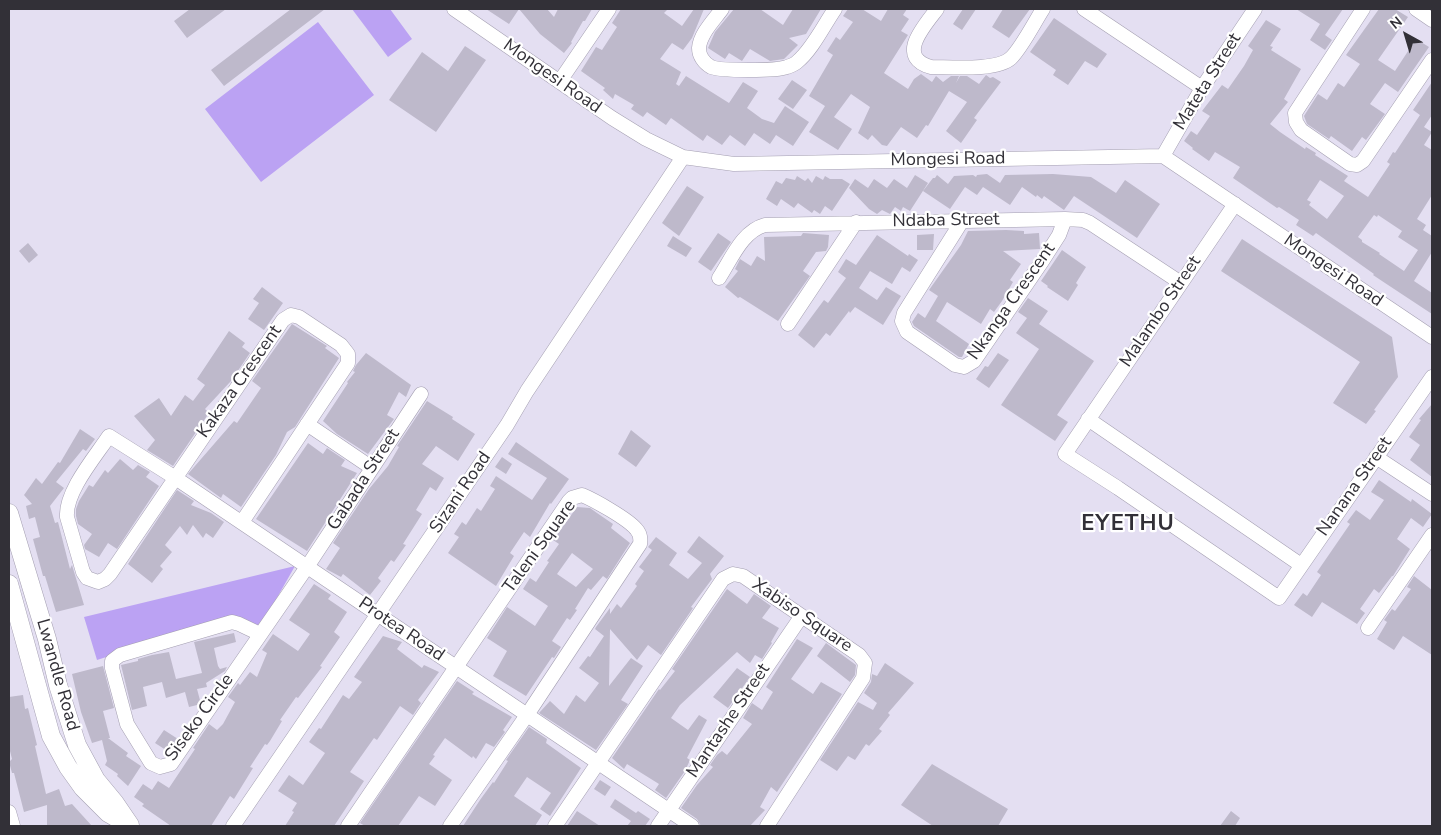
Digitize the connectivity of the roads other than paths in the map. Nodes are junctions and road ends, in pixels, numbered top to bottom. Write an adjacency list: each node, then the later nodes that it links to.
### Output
1 (454, 9): 13 (street, Mongesi Road)
2 (610, 9): 13 (street)
3 (722, 9): 4 (street)
4 (835, 9)
5 (937, 9): 6 (street)
6 (1043, 9)
7 (1084, 9): 14 (street)
8 (1255, 9): 14 (street, Mateta Street)
9 (1363, 9): 12 (street)
10 (1416, 9): 11 (street)
11 (1432, 20)
12 (1432, 60)
13 (560, 81): 16 (street, Mongesi Road)
14 (1202, 88): 15 (street, Mateta Street)
15 (1163, 156): 16 (street, Mongesi Road); 17 (street, Mongesi Road)
16 (683, 157): 40 (street, Sizani Road)
17 (1234, 204): 22 (street, Malambo Street); 24 (street, Mongesi Road)
18 (1065, 219): 19 (street, Ndaba Street); 19 (street, Nkanga Crescent); 22 (street, Ndaba Street)
19 (962, 221): 20 (street, Ndaba Street)
20 (856, 222): 21 (street, Ndaba Street); 23 (street)
21 (719, 278)
22 (1181, 283): 27 (street, Malambo Street)
23 (788, 324)
24 (1432, 337)
25 (1432, 377): 29 (street, Nanana Street)
26 (421, 394): 30 (street, Gabada Street)
27 (1088, 419): 36 (street); 39 (street, Malambo Street)
28 (307, 424): 30 (street); 31 (street, Kakaza Crescent); 34 (street, Kakaza Crescent)
29 (1376, 457): 32 (street); 36 (street, Nanana Street)
30 (372, 468): 37 (street, Gabada Street)
31 (174, 477): 31 (street, Protea Road); 34 (street, Protea Road)
32 (1432, 494)
33 (9, 514): 50 (street, Lwandle Road)
34 (242, 522): 37 (street, Protea Road)
35 (1432, 535): 42 (street)
36 (1302, 565): 39 (street, Nanana Street)
37 (307, 567): 40 (street, Protea Road); 43 (street, Siseko Circle)
38 (9, 584): 50 (street, Lwandle Road)
39 (1279, 598)
40 (378, 615): 44 (street, Protea Road); 51 (street, Sizani Road)
41 (801, 616): 46 (street, Xabiso Square); 47 (street, Mantashe Street); 57 (street, Xabiso Square)
42 (1368, 628)
43 (260, 634): 43 (street, Siseko Circle)
44 (456, 667): 45 (street, Protea Road); 45 (street, Taleni Square); 52 (street, Taleni Square)
45 (527, 715): 46 (street, Protea Road); 53 (street, Taleni Square)
46 (597, 762): 47 (street, Protea Road); 54 (street, Xabiso Square)
47 (668, 810): 55 (street, Mantashe Street); 56 (street, Protea Road)
48 (9, 812): 49 (street)
49 (13, 826)
50 (130, 826)
51 (233, 826)
52 (348, 826)
53 (450, 826)
54 (555, 826)
55 (658, 826)
56 (692, 826)
57 (768, 826)

